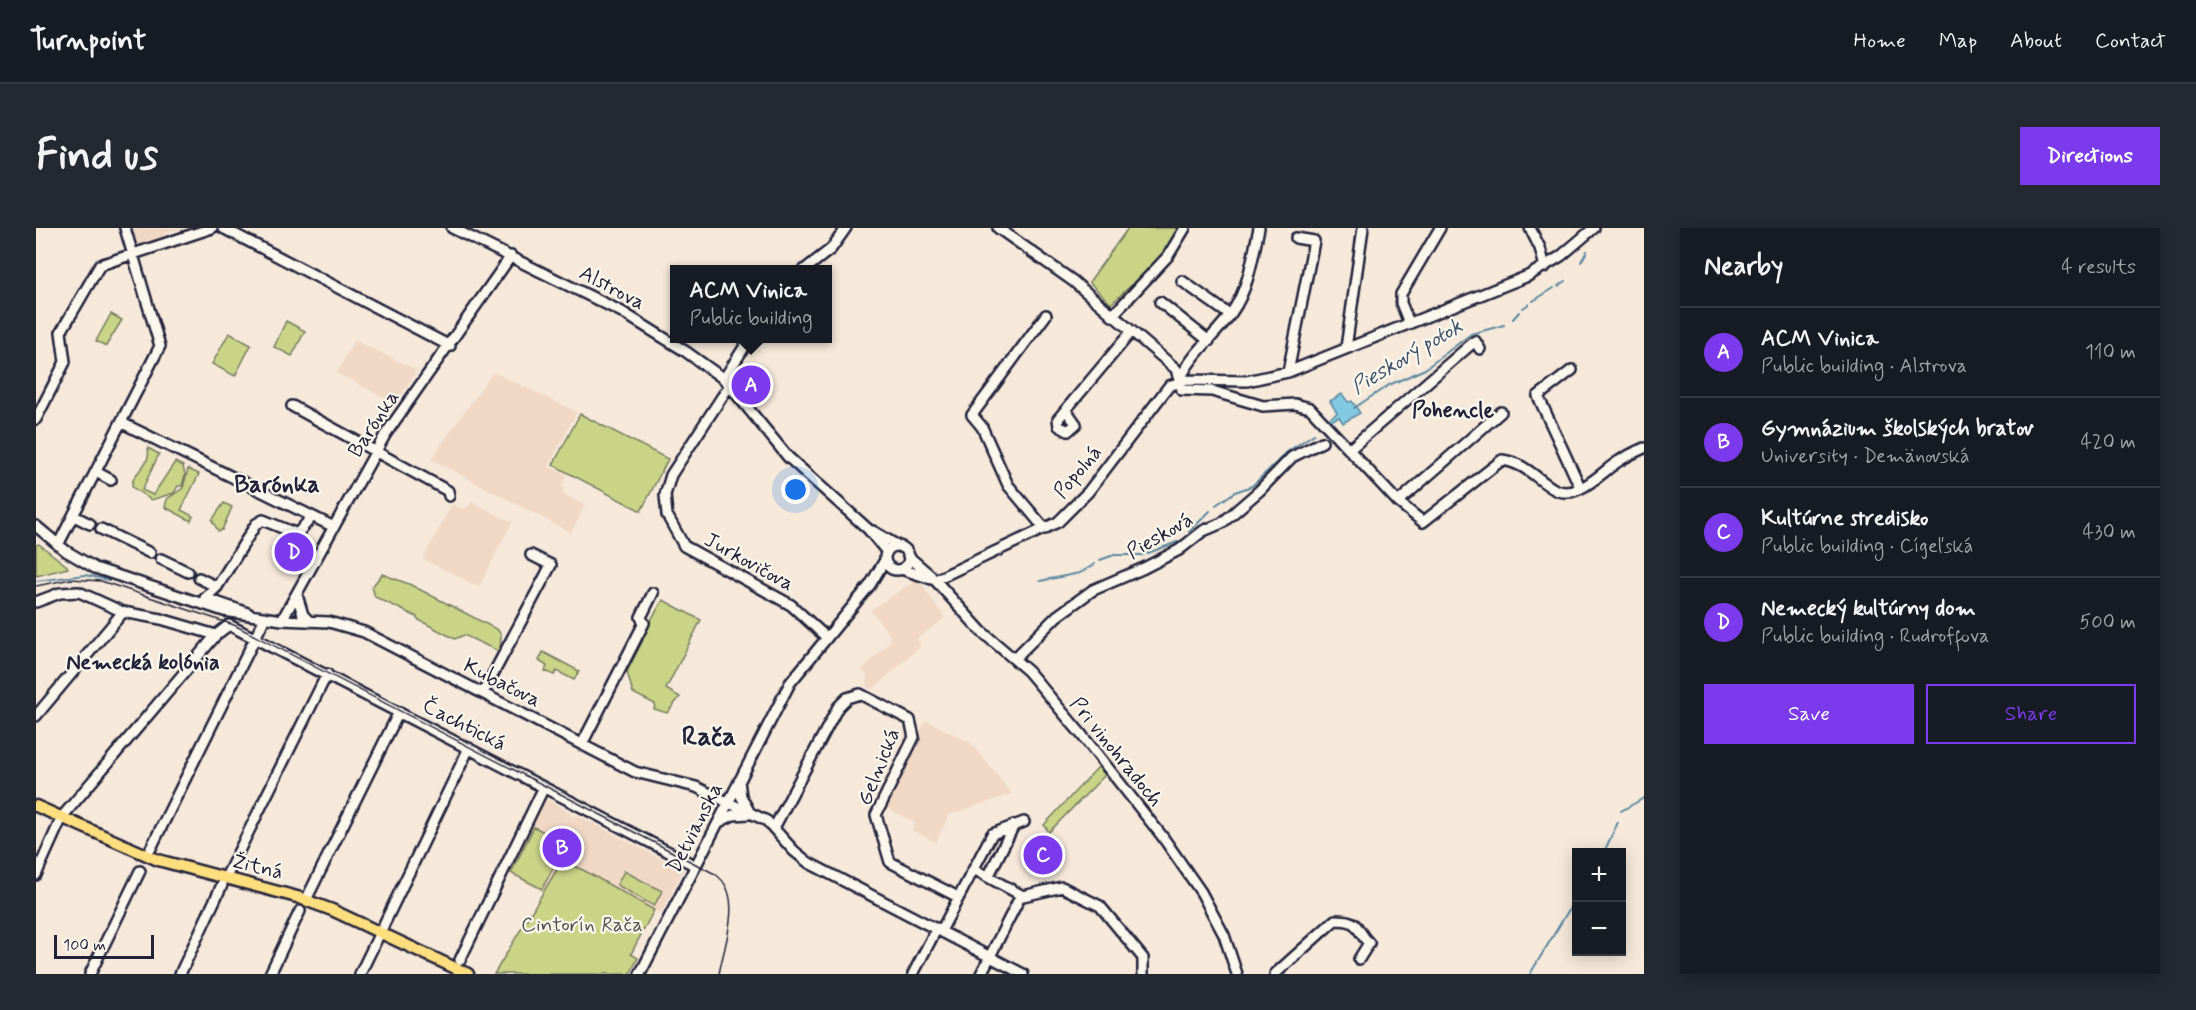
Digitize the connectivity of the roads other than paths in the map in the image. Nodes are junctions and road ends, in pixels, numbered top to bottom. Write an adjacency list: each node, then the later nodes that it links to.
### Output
1 (125, 228): 14 (street)
2 (212, 228): 14 (street)
3 (223, 228): 29 (street)
4 (452, 228): 15 (street, Alstrova)
5 (846, 228): 16 (street)
6 (998, 228): 22 (street)
7 (1185, 228): 22 (street)
8 (1259, 228): 21 (street, Popolná)
9 (1363, 228): 30 (street)
10 (1440, 228): 23 (street)
11 (1530, 228): 17 (street)
12 (1594, 228): 17 (street)
13 (1296, 238): 33 (street)
14 (133, 253): 39 (street); 40 (street)
15 (511, 256): 26 (street, Alstrova); 29 (street, Barónka)
16 (810, 265)
17 (1545, 267): 23 (street)
18 (1182, 281): 21 (street)
19 (1160, 302): 25 (street)
20 (1046, 315): 57 (street)
21 (1230, 315): 25 (street, Popolná)
22 (1112, 316): 24 (street)
23 (1409, 323): 30 (street)
24 (1132, 332): 34 (street); 37 (street)
25 (1209, 341): 34 (street, Popolná)
26 (670, 342)
27 (672, 343): 35 (street, Alstrova)
28 (748, 343): 35 (street, Jurkovičova)
29 (450, 346): 44 (street, Barónka)
30 (1346, 348): 33 (street)
31 (1480, 349): 43 (street)
32 (1572, 370): 47 (street)
33 (1288, 372): 34 (street)
34 (1179, 382): 43 (street); 57 (street, Popolná)
35 (727, 383): 56 (street, Alstrova); 84 (street, Jurkovičova)
36 (292, 406): 44 (street)
37 (1066, 410)
38 (1501, 412): 49 (street)
39 (36, 419)
40 (122, 423): 45 (street); 51 (street)
41 (1322, 442): 85 (street, Piesková)
42 (1644, 448): 47 (street)
43 (1350, 449): 49 (street)
44 (376, 451): 48 (street); 54 (street, Barónka)
45 (96, 472): 46 (street); 50 (street)
46 (111, 480)
47 (1580, 487): 49 (street)
48 (449, 496)
49 (1398, 502)
50 (74, 516): 52 (street); 58 (street)
51 (311, 518): 54 (street); 70 (street)
52 (90, 524)
53 (36, 526): 58 (street, Kubačova)
54 (334, 527): 72 (street, Barónka)
55 (101, 529): 60 (street)
56 (868, 529): 59 (street, Alstrova); 63 (street, Alstrova)
57 (1045, 529): 68 (street, Popolná)
58 (58, 545): 73 (street, Kubačova)
59 (901, 547): 62 (street); 63 (street)
60 (150, 553)
61 (531, 555): 87 (street)
62 (908, 555): 65 (street); 68 (street, Pri vinohradoch)
63 (886, 556): 65 (street); 69 (street, Detvianska)
64 (161, 558): 66 (street)
65 (899, 570): 68 (street); 69 (street, Detvianska)
66 (188, 572)
67 (199, 578): 70 (street)
68 (934, 579): 85 (street, Pri vinohradoch)
69 (870, 585): 84 (street, Detvianska)
70 (217, 587): 74 (street); 76 (street)
71 (653, 593): 90 (street)
72 (297, 595): 80 (street, Barónka); 81 (street)
73 (190, 598): 74 (street, Kubačova); 78 (street, Kubačova)
74 (205, 598): 76 (street, Kubačova)
75 (36, 602): 77 (street)
76 (225, 604): 78 (street, Kubačova)
77 (123, 612): 82 (street); 89 (street)
78 (253, 616): 79 (street, Kubačova)
79 (266, 618): 80 (street, Kubačova); 83 (street)
80 (282, 620): 81 (street, Kubačova)
81 (310, 622): 87 (street, Kubačova)
82 (216, 635): 83 (street, Čachtická); 98 (street)
83 (255, 637): 86 (street, Čachtická); 103 (street)
84 (826, 637): 92 (street, Detvianska)
85 (1014, 659): 130 (street, Pri vinohradoch)
86 (327, 674): 88 (street, Čachtická); 109 (street)
87 (483, 693): 90 (street, Kubačova)
88 (399, 712): 91 (street, Čachtická); 111 (street)
89 (36, 716)
90 (582, 744): 94 (street, Kubačova)
91 (469, 748): 93 (street, Čachtická); 115 (street)
92 (739, 782): 94 (street, Detvianska); 97 (street)
93 (544, 787): 104 (street, Čachtická); 118 (street)
94 (729, 802): 97 (street, Kubačova); 100 (street, Detvianska)
95 (36, 806): 98 (main road, Žitná)
96 (36, 813): 98 (main road, Žitná)
97 (751, 814): 100 (street); 102 (street, Kubačova)
98 (61, 821): 107 (street); 109 (main road, Žitná)
99 (1024, 822): 101 (street)
100 (718, 823): 104 (street, Detvianska)
101 (1014, 825): 105 (street); 108 (street)
102 (774, 828): 112 (street, Gelnická); 114 (street, Kubačova)
103 (151, 848)
104 (696, 866): 125 (street, Detvianska)
105 (974, 869): 108 (street); 112 (street)
106 (140, 871): 119 (street)
107 (36, 875)
108 (988, 877): 110 (street)
109 (224, 882): 115 (main road, Žitná); 120 (street)
110 (1021, 895): 116 (street); 129 (street)
111 (308, 896)
112 (958, 897): 114 (street)
113 (300, 911): 121 (street)
114 (939, 930): 116 (street, Kubačova); 126 (street)
115 (379, 935): 122 (street); 123 (main road, Žitná); 124 (main road, Žitná)
116 (990, 957): 127 (street); 128 (street, Kubačova)
117 (1359, 959): 131 (street)
118 (460, 960)
119 (90, 974)
120 (180, 974)
121 (270, 974)
122 (360, 974)
123 (452, 974)
124 (468, 974)
125 (640, 974)
126 (913, 974)
127 (981, 974)
128 (1023, 974)
129 (1143, 974)
130 (1237, 974)
131 (1275, 974)

